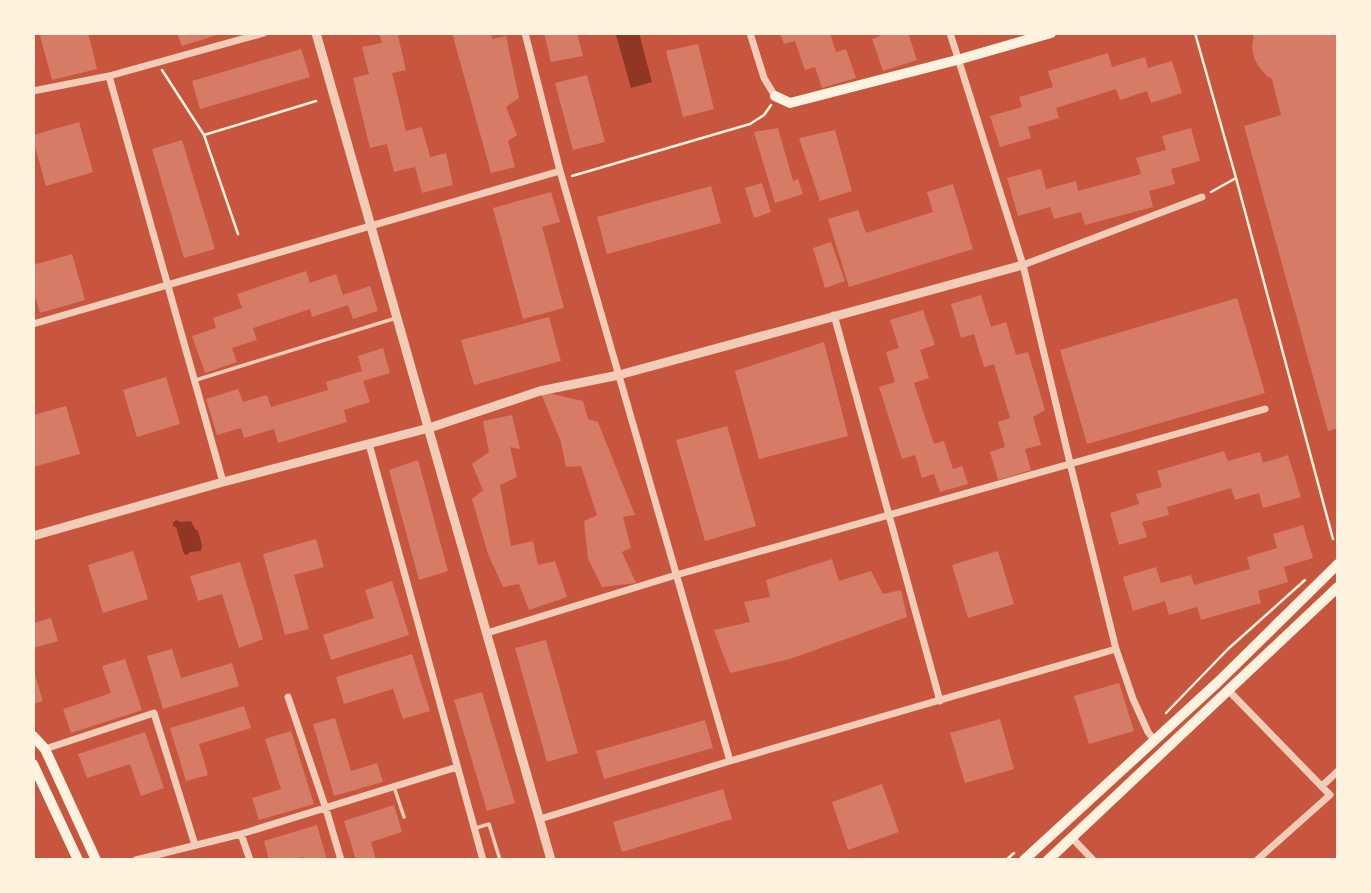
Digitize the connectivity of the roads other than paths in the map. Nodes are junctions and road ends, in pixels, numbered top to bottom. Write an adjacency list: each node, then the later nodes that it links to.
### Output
1 (264, 33): 8 (street)
2 (316, 33): 13 (street)
3 (525, 33): 11 (street)
4 (750, 33): 10 (street)
5 (950, 33): 7 (street)
6 (1051, 33): 7 (main road)
7 (957, 60): 10 (main road); 14 (street)
8 (109, 76): 9 (street); 15 (street)
9 (33, 91)
10 (776, 97)
11 (561, 175): 13 (street); 19 (street)
12 (1202, 197): 14 (street)
13 (372, 227): 15 (street); 17 (street)
14 (1023, 265): 16 (street); 24 (street)
15 (168, 286): 18 (street); 20 (street)
16 (834, 316): 19 (street); 26 (street)
17 (398, 318): 20 (lane); 22 (street)
18 (33, 324)
19 (619, 375): 22 (street); 29 (street)
20 (194, 380): 25 (street)
21 (1265, 409): 24 (street)
22 (429, 428): 23 (street); 31 (street)
23 (369, 444): 25 (street); 41 (street)
24 (1070, 463): 26 (street); 32 (street)
25 (223, 482): 27 (street)
26 (889, 513): 29 (street); 35 (street)
27 (36, 535)
28 (1338, 564): 37 (main road)
29 (676, 575): 31 (street); 39 (street)
30 (1338, 587): 33 (main road)
31 (487, 633): 49 (street)
32 (1116, 649): 35 (street); 37 (street)
33 (1228, 690): 43 (street); 52 (main road)
34 (288, 696): 47 (street)
35 (940, 701): 39 (street)
36 (33, 736): 38 (main road)
37 (1154, 740): 62 (main road)
38 (45, 749): 53 (street); 55 (main road)
39 (730, 761): 49 (street)
40 (33, 764): 54 (main road)
41 (457, 767): 44 (street); 50 (street)
42 (1338, 771): 43 (street)
43 (1322, 786): 46 (street)
44 (394, 787): 47 (street); 48 (lane)
45 (1338, 789): 46 (street)
46 (1330, 795): 65 (street)
47 (326, 808): 51 (street); 58 (street)
48 (404, 817)
49 (540, 819): 61 (street)
50 (474, 828): 59 (street); 60 (lane)
51 (241, 834): 53 (street); 57 (street)
52 (1072, 838): 63 (main road); 64 (street)
53 (195, 845): 56 (street)
54 (78, 860)
55 (96, 860)
56 (136, 860)
57 (250, 860)
58 (341, 860)
59 (482, 860)
60 (500, 860)
61 (551, 860)
62 (1024, 860)
63 (1048, 860)
64 (1093, 860)
65 (1257, 860)

